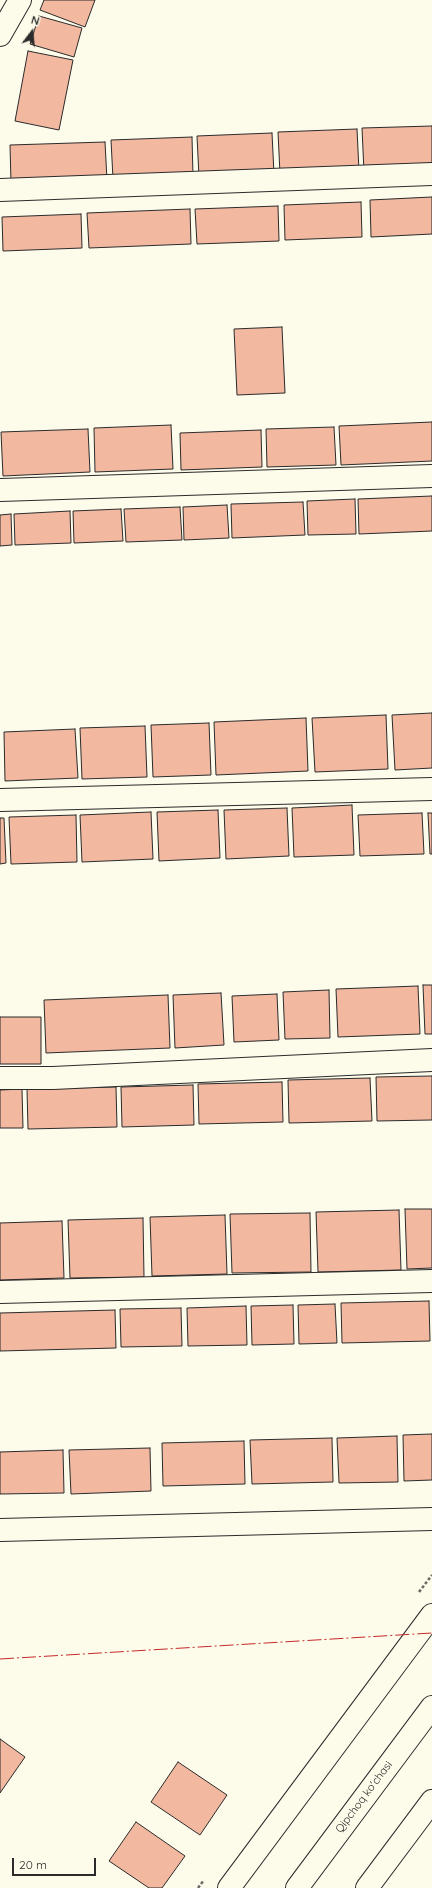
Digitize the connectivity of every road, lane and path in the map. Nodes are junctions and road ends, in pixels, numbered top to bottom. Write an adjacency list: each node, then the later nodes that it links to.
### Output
1 (20, 0): 2 (street)
2 (0, 35)
3 (432, 174): 4 (street)
4 (0, 190)
5 (432, 476): 6 (street)
6 (0, 490)
7 (432, 789): 8 (street)
8 (0, 800)
9 (432, 1060): 10 (street)
10 (0, 1078)
11 (432, 1281): 12 (street)
12 (0, 1292)
13 (432, 1519): 14 (street)
14 (0, 1530)
15 (432, 1616): 18 (street)
16 (432, 1707): 19 (street, Qipchoq ko'chasi)
17 (432, 1801): 20 (street)
18 (229, 1888)
19 (297, 1888)
20 (367, 1888)

